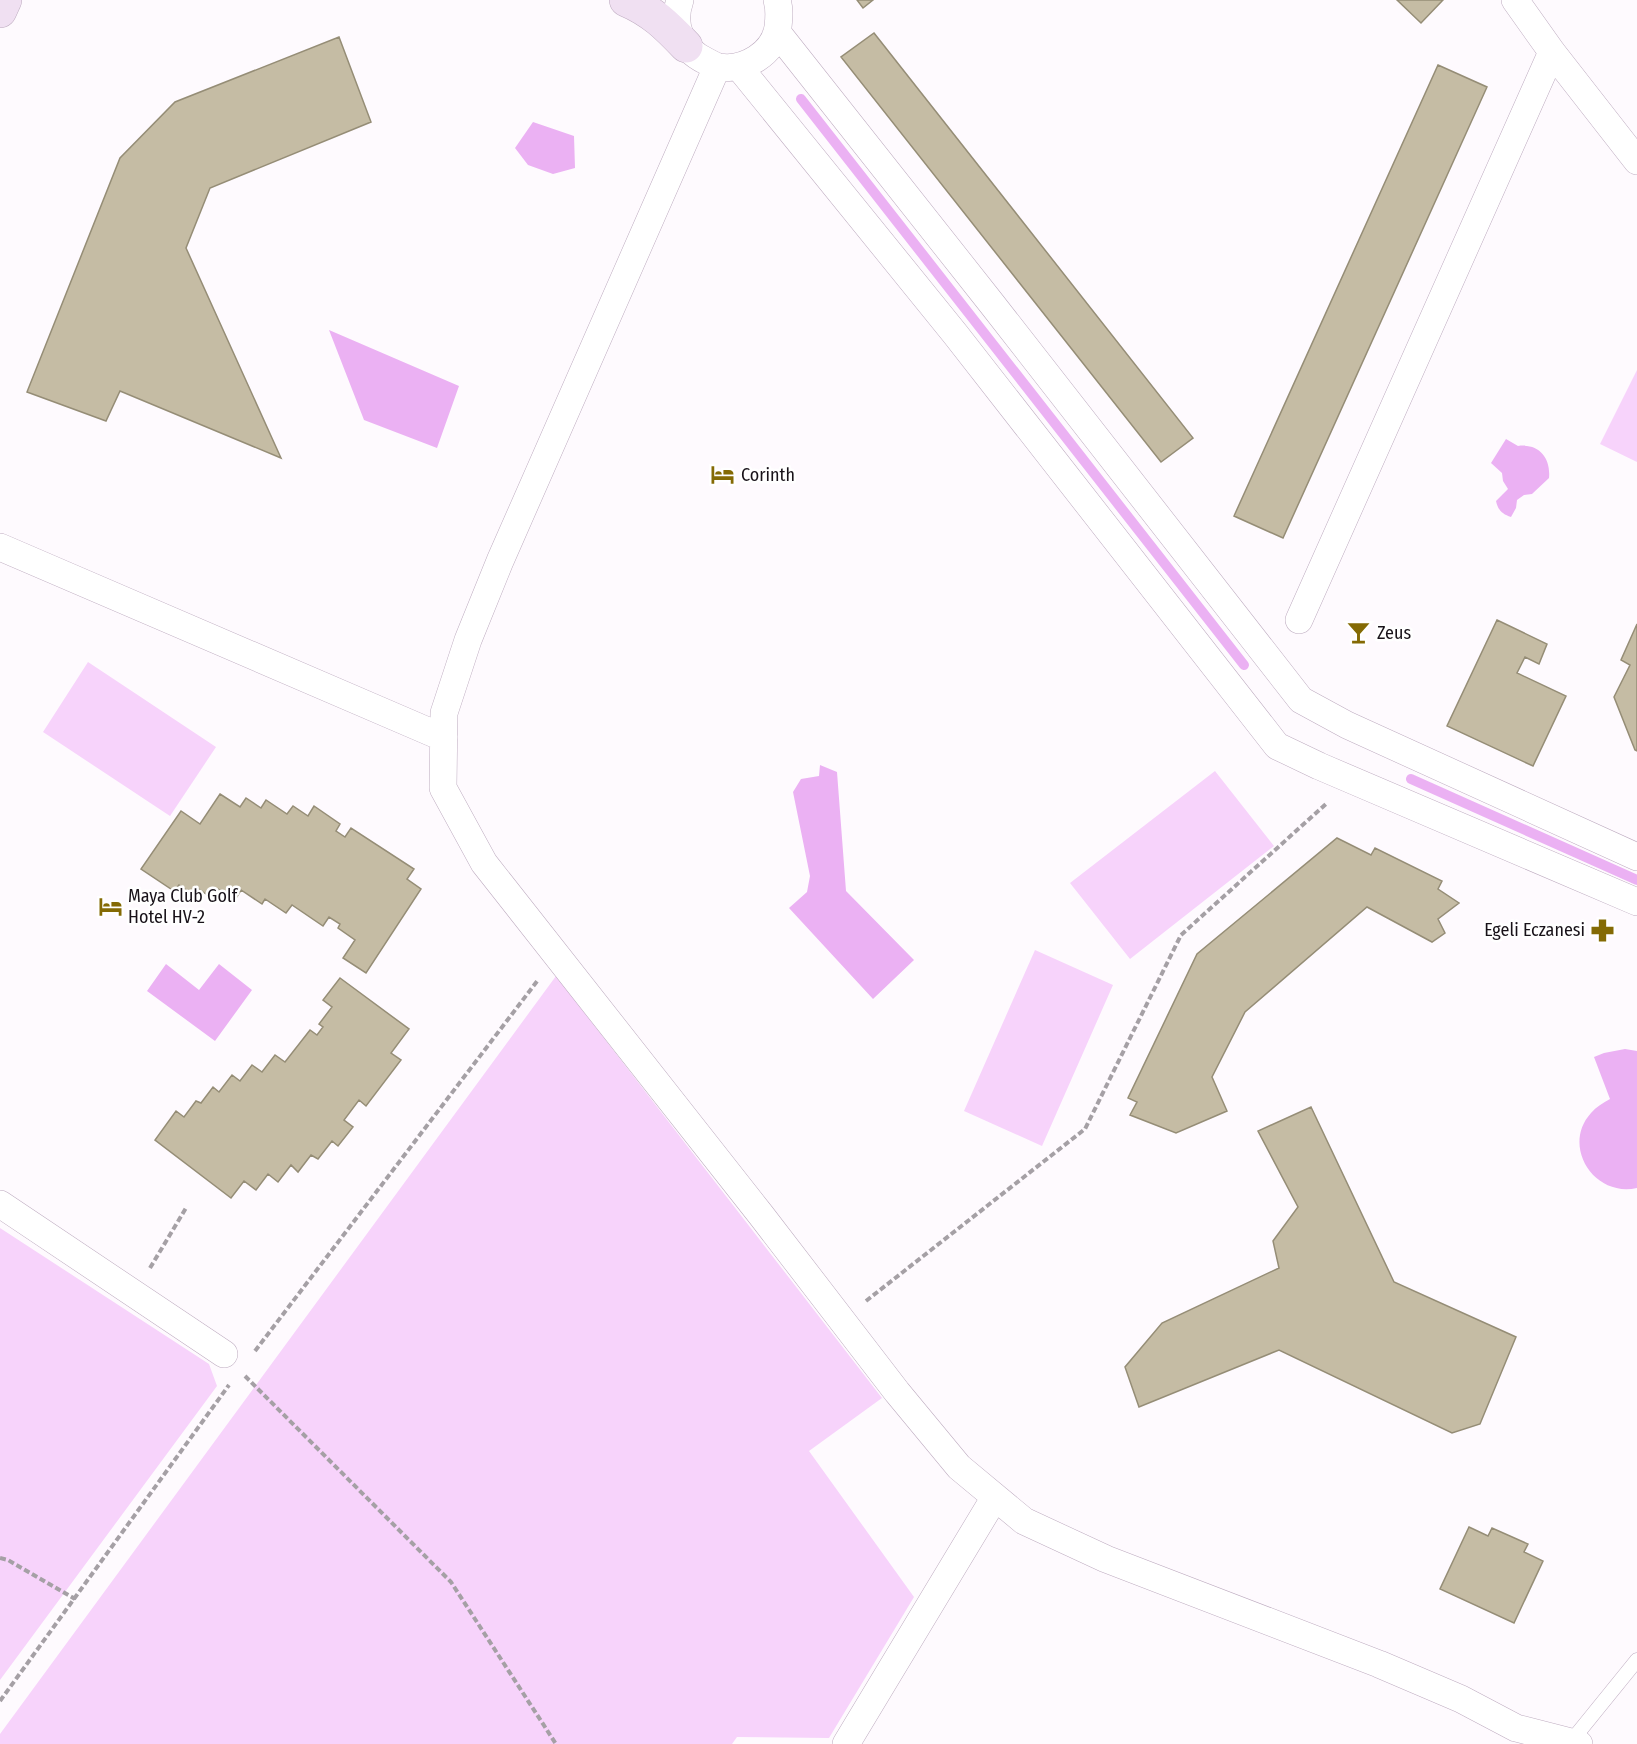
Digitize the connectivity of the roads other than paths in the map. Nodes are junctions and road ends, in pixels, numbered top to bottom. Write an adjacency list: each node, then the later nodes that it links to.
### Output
1 (4, 0): 6 (main road)
2 (626, 0): 8 (main road)
3 (680, 0): 8 (street)
4 (777, 0): 7 (street)
5 (1515, 0): 9 (street)
6 (0, 11)
7 (777, 33): 10 (street); 15 (street)
8 (686, 46): 10 (street)
9 (1552, 52): 11 (street); 13 (street)
10 (728, 67): 14 (street); 16 (street)
11 (1637, 161)
12 (0, 547): 14 (street)
13 (1299, 620)
14 (444, 738): 19 (street)
15 (1637, 857)
16 (1637, 902)
17 (0, 1204): 18 (street)
18 (232, 1362)
19 (994, 1497): 21 (street); 22 (street)
20 (1637, 1660): 21 (lane)
21 (1572, 1743)
22 (846, 1744)

